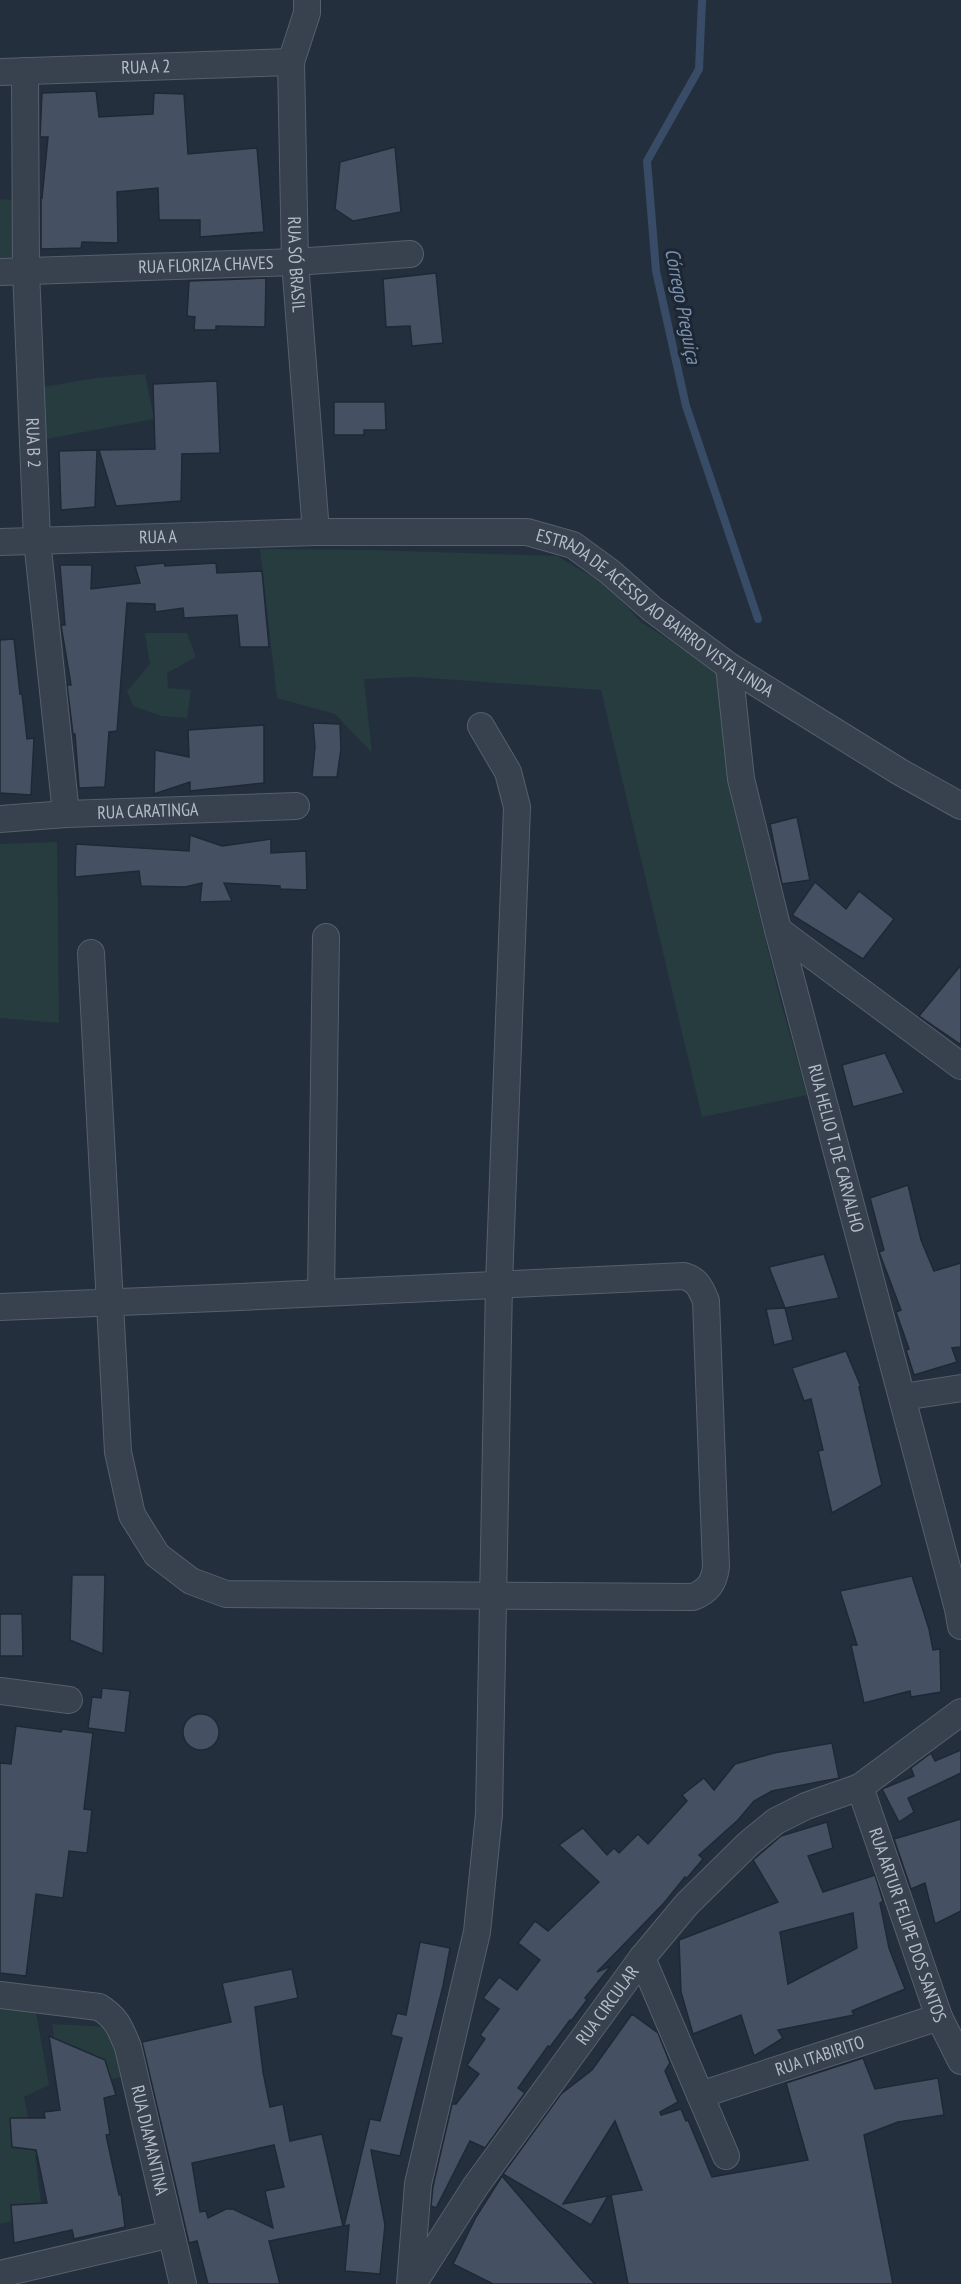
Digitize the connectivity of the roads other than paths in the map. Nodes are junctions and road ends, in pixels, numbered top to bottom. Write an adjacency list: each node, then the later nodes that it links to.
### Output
1 (307, 0): 2 (street, RUA SÓ BRASIL)
2 (291, 62): 3 (street, RUA A 2); 5 (street, RUA SÓ BRASIL)
3 (12, 71): 6 (street, RUA B 2)
4 (410, 254): 5 (street, RUA FLORIZA CHAVES)
5 (295, 262): 6 (street, RUA FLORIZA CHAVES); 8 (street, RUA SÓ BRASIL)
6 (26, 270): 7 (street, RUA FLORIZA CHAVES); 9 (street, RUA B 2)
7 (0, 272)
8 (316, 532): 9 (street, RUA A); 11 (street, ESTRADA DE ACESSO AO BAIRRO VISTA LINDA)
9 (37, 540): 10 (street, RUA A); 15 (street, RUA B 2)
10 (0, 542)
11 (729, 666): 14 (street, ESTRADA DE ACESSO AO BAIRRO VISTA LINDA); 17 (street, RUA HELIO T. DE CARVALHO)
12 (481, 726): 21 (street)
13 (296, 806): 15 (street, RUA CARATINGA)
14 (961, 806)
15 (66, 814): 16 (street, RUA CARATINGA)
16 (0, 819)
17 (778, 930): 20 (street); 26 (street, RUA HELIO T. DE CARVALHO)
18 (326, 937): 22 (street)
19 (91, 953): 23 (street)
20 (961, 1066)
21 (499, 1284): 22 (street); 28 (street); 28 (street)
22 (321, 1293): 23 (street)
23 (110, 1301): 24 (street); 28 (street)
24 (0, 1307)
25 (949, 1390): 26 (street); 27 (street)
26 (903, 1397): 29 (street, RUA HELIO T. DE CARVALHO)
27 (961, 1409)
28 (493, 1597): 43 (street)
29 (961, 1626)
30 (0, 1691): 31 (street)
31 (69, 1700)
32 (961, 1712): 33 (street, RUA CIRCULAR)
33 (860, 1787): 34 (street, RUA CIRCULAR); 36 (street, RUA ARTUR FELIPE DOS SANTOS)
34 (642, 1958): 38 (street); 43 (street, RUA CIRCULAR)
35 (0, 1995): 40 (street, RUA DIAMANTINA)
36 (939, 2017): 37 (street, RUA ARTUR FELIPE DOS SANTOS); 38 (street, RUA ITABIRITO)
37 (961, 2061)
38 (700, 2095): 39 (street)
39 (726, 2156)
40 (171, 2234): 41 (street); 42 (street, RUA DIAMANTINA)
41 (0, 2274)
42 (183, 2284)
43 (411, 2284)

